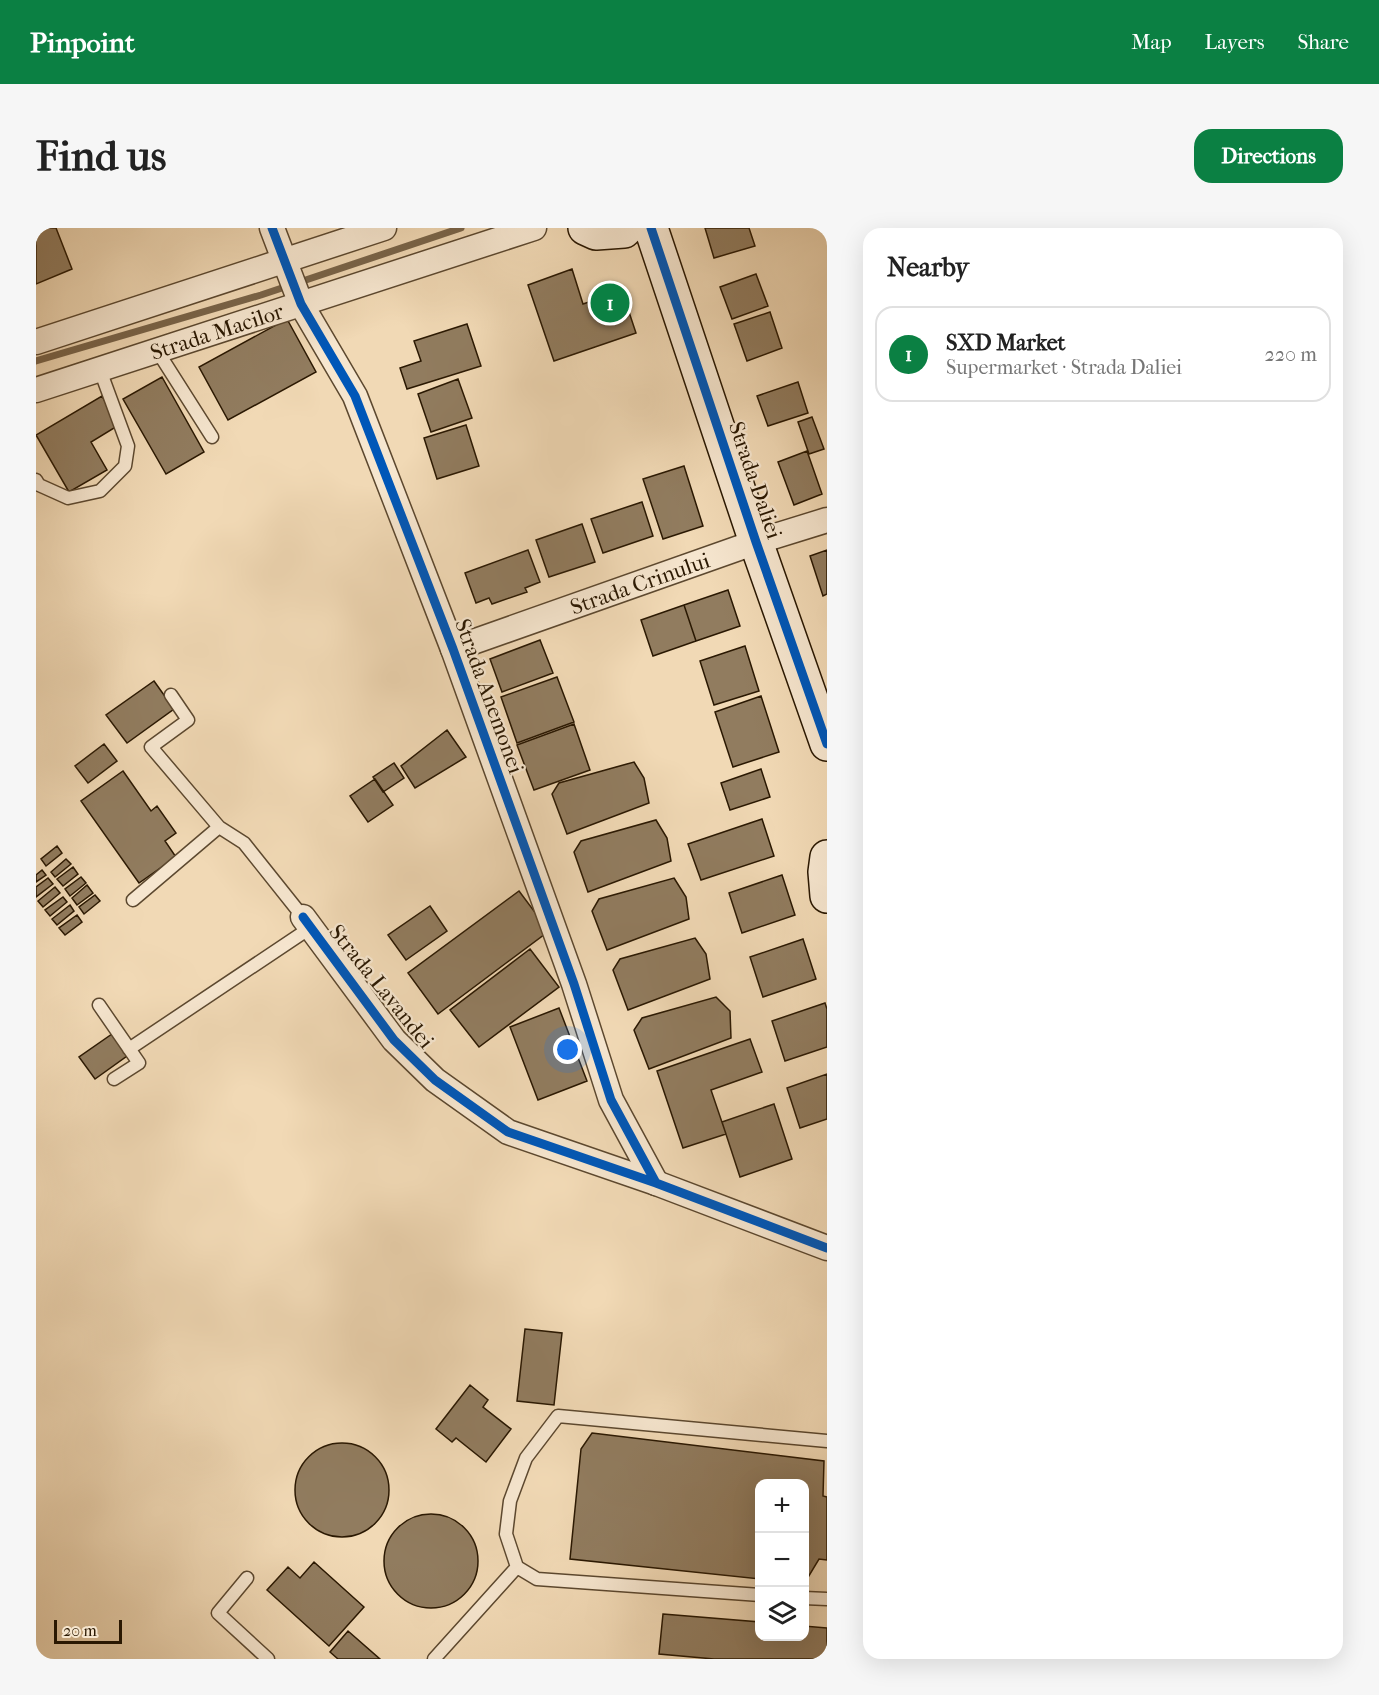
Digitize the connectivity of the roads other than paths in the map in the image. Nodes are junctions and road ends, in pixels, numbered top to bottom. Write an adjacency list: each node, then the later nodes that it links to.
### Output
1 (272, 228): 7 (street, Strada Anemonei)
2 (384, 228): 7 (street)
3 (534, 228): 8 (street, Strada Macilor)
4 (585, 228): 5 (street)
5 (627, 228)
6 (651, 228): 16 (street, Strada Daliei)
7 (287, 265): 8 (street, Strada Anemonei); 9 (street)
8 (299, 301): 10 (street, Strada Macilor); 17 (street, Strada Anemonei)
9 (36, 342)
10 (158, 352): 11 (street, Strada Macilor); 13 (lane)
11 (100, 370): 12 (street, Strada Macilor); 14 (lane)
12 (36, 390)
13 (212, 437)
14 (36, 480)
15 (827, 520): 16 (street, Strada Crinului)
16 (756, 542): 17 (street, Strada Crinului); 19 (street, Strada Daliei)
17 (453, 649): 28 (street, Strada Anemonei)
18 (171, 695): 20 (lane)
19 (827, 744)
20 (219, 827): 23 (lane); 24 (lane)
21 (827, 857): 22 (street)
22 (827, 896)
23 (133, 900)
24 (306, 923): 26 (lane); 28 (street, Strada Lavandei)
25 (99, 1005): 26 (lane)
26 (129, 1049): 27 (lane)
27 (114, 1079)
28 (656, 1184): 29 (street, Strada Lavandei)
29 (827, 1248)
30 (827, 1441): 31 (lane)
31 (517, 1567): 33 (lane); 37 (lane)
32 (247, 1578): 36 (lane)
33 (755, 1595)
34 (809, 1598): 35 (lane)
35 (827, 1599)
36 (268, 1659)
37 (434, 1659)

